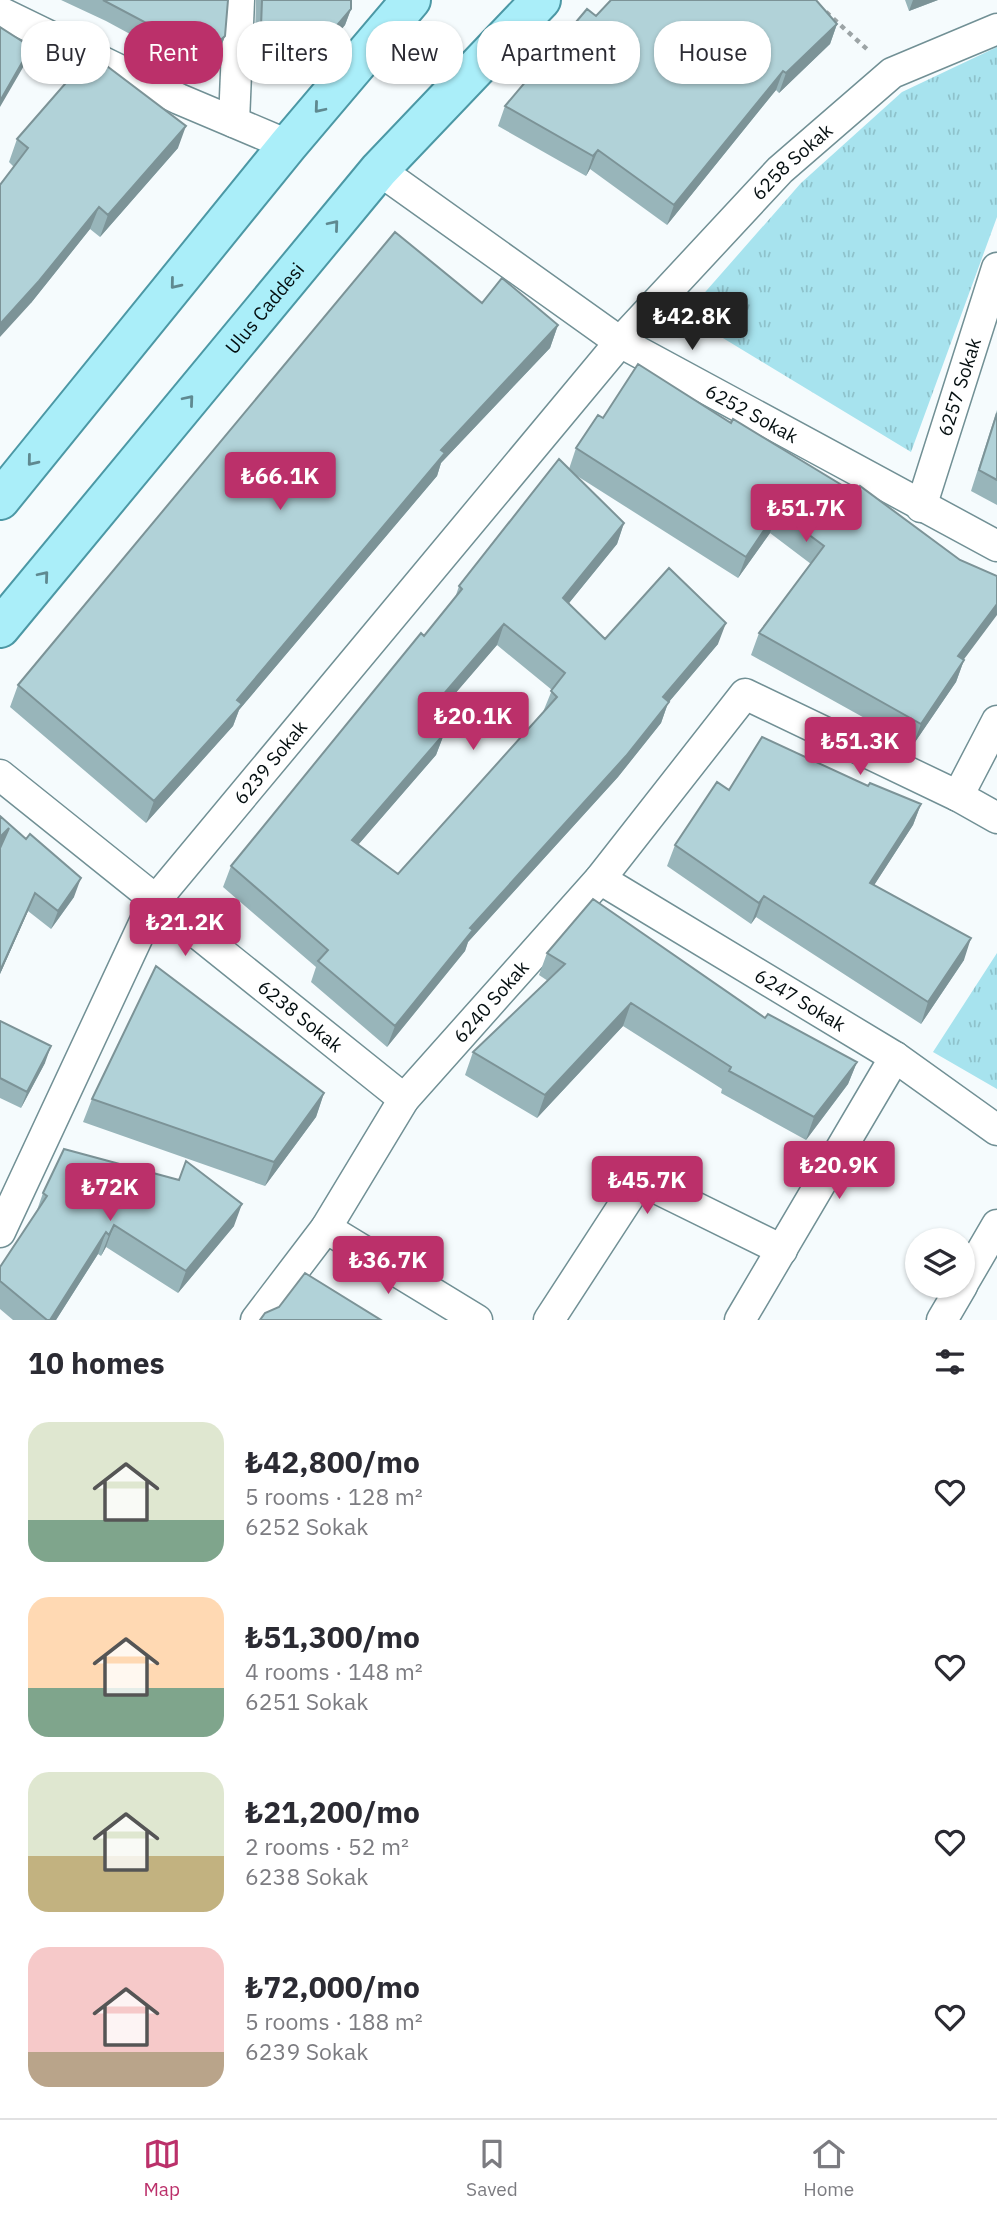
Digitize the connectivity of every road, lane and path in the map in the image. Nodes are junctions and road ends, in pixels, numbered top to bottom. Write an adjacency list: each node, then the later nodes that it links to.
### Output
1 (239, 0): 8 (street)
2 (411, 0): 9 (main road, one-way to 9)
3 (541, 0): 10 (main road, Ulus Caddesi)
4 (822, 9): 7 (path)
5 (0, 12): 8 (street)
6 (997, 29): 7 (street, 6258 Sokak)
7 (892, 73): 12 (street, 6258 Sokak)
8 (234, 122): 9 (street)
9 (288, 145): 13 (main road, one-way to 13)
10 (379, 170): 12 (street, 6252 Sokak); 16 (main road, Ulus Caddesi, one-way to 10)
11 (997, 268): 14 (street, 6257 Sokak)
12 (620, 342): 14 (street, 6252 Sokak); 22 (street, 6239 Sokak)
13 (0, 500)
14 (921, 507): 15 (street, 6252 Sokak)
15 (997, 546)
16 (0, 628)
17 (997, 721): 19 (street)
18 (0, 775): 22 (street, 6238 Sokak)
19 (958, 796): 20 (street); 21 (street, 6240 Sokak)
20 (997, 818)
21 (600, 879): 23 (street, 6247 Sokak); 24 (street, 6240 Sokak)
22 (154, 902): 24 (street, 6238 Sokak); 28 (street, 6239 Sokak)
23 (895, 1057): 25 (street, 6247 Sokak); 29 (street)
24 (404, 1099): 27 (street, 6240 Sokak)
25 (997, 1130)
26 (997, 1226): 30 (street)
27 (326, 1228): 32 (street, 6240 Sokak); 33 (street)
28 (0, 1232)
29 (782, 1250): 34 (street); 35 (street)
30 (975, 1263)
31 (955, 1298): 36 (street)
32 (256, 1320)
33 (477, 1320)
34 (549, 1320)
35 (740, 1320)
36 (942, 1320)

